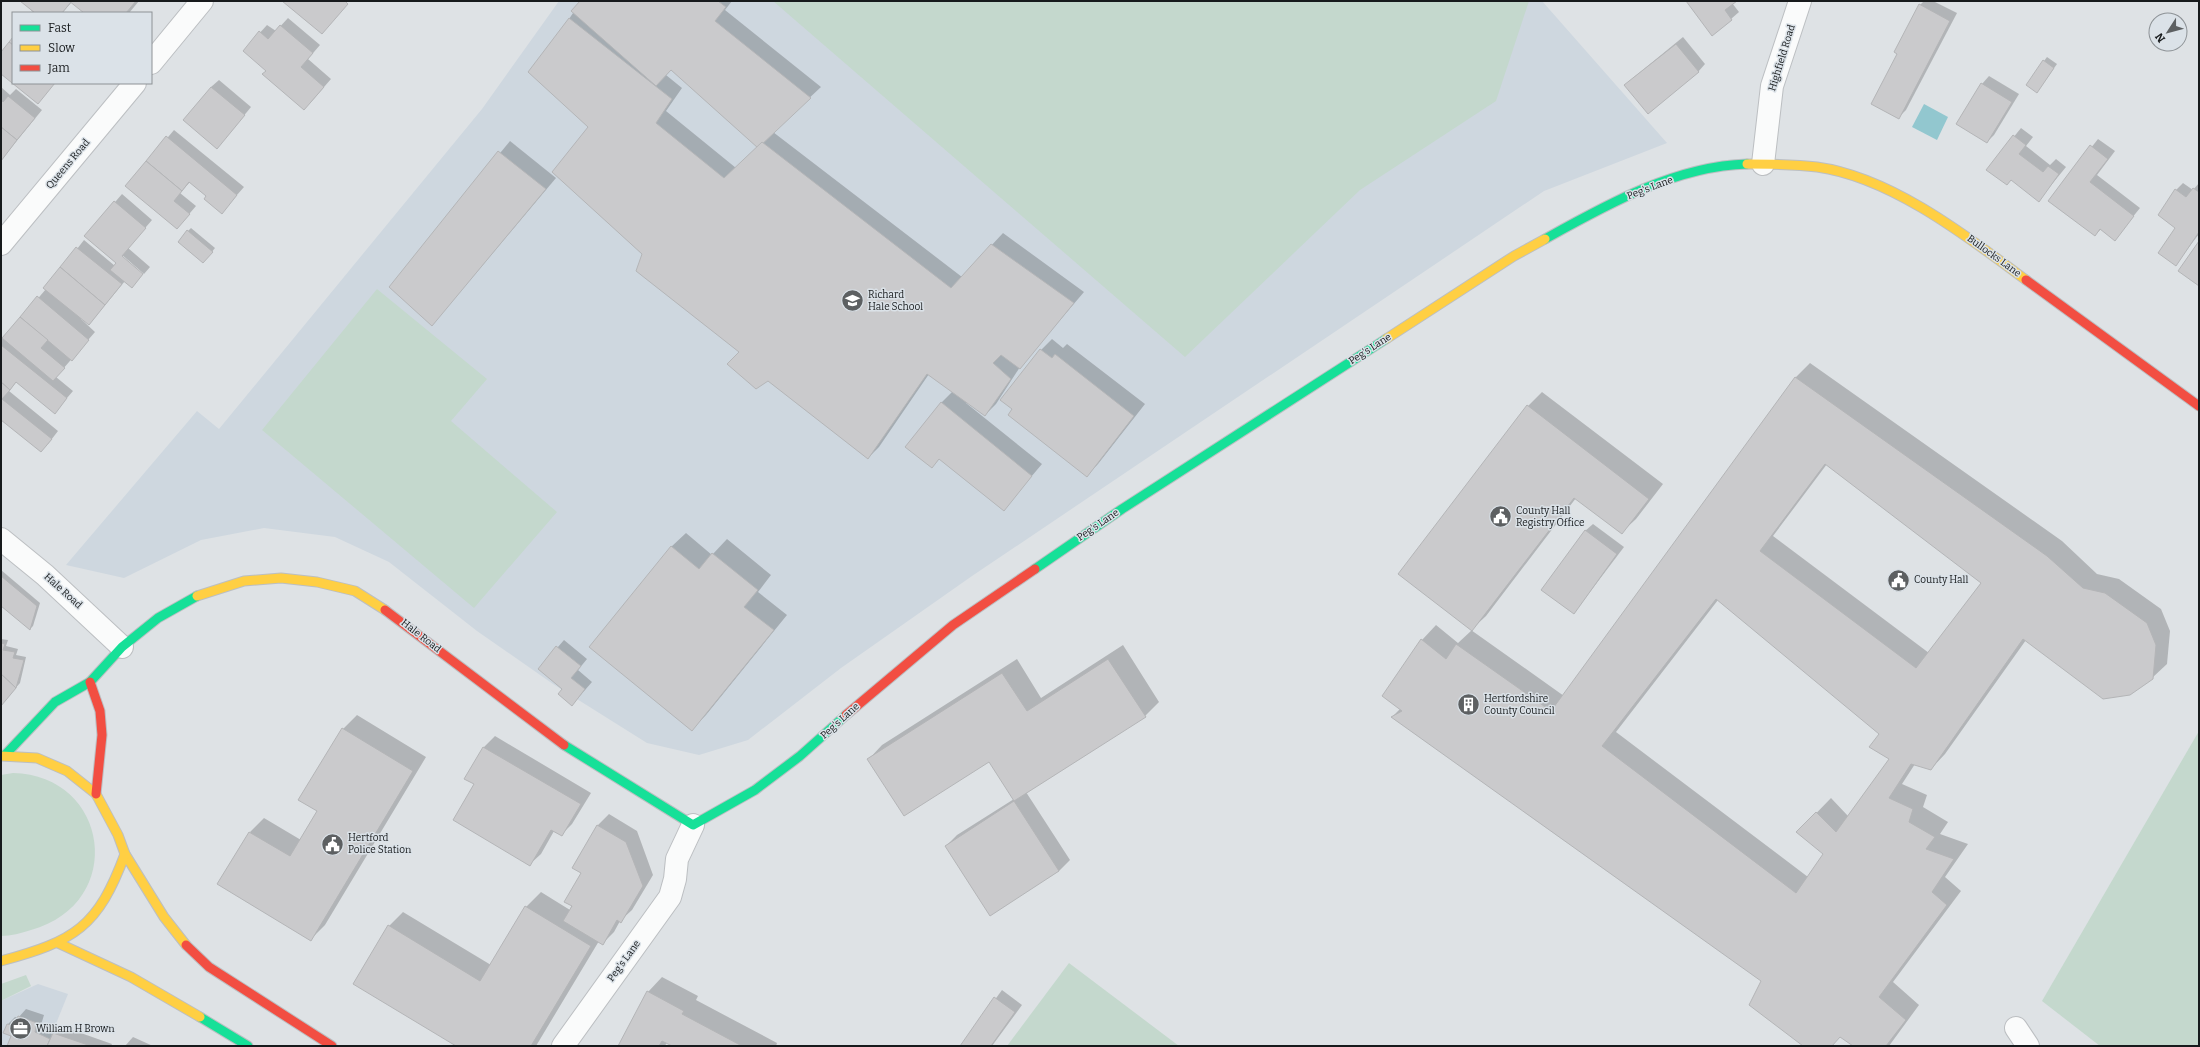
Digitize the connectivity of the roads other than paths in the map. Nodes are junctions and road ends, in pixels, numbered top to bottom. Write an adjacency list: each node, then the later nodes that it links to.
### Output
1 (202, 1): 3 (street)
2 (1800, 1): 5 (street, Highfield Road)
3 (152, 62)
4 (134, 84): 6 (street, Queens Road)
5 (1763, 164): 7 (main road, Bullocks Lane); 13 (main road, Peg's Lane)
6 (1, 244)
7 (2199, 406)
8 (1, 539): 9 (street, Hale Road)
9 (122, 647): 10 (main road, Hale Road); 13 (main road, Hale Road)
10 (90, 682): 11 (main road, Hale Road); 12 (main road)
11 (3, 755): 12 (main road)
12 (96, 794): 14 (main road)
13 (693, 825): 20 (street, Peg's Lane)
14 (124, 854): 15 (main road); 19 (main road)
15 (58, 943): 16 (main road); 18 (main road)
16 (1, 961)
17 (2016, 1028): 21 (street)
18 (248, 1046)
19 (332, 1046)
20 (563, 1046)
21 (2028, 1046)

